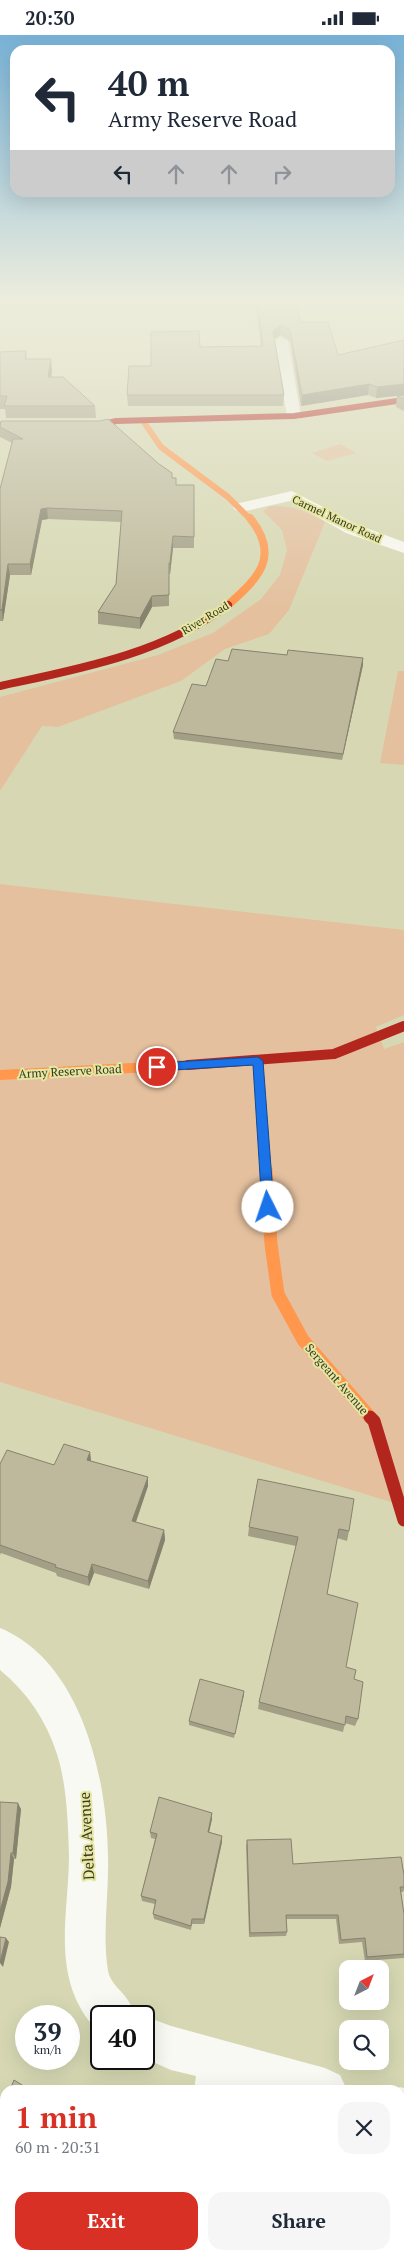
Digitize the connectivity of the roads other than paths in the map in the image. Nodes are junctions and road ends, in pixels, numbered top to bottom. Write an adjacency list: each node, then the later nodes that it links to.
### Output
1 (292, 404): 3 (street)
2 (391, 404): 3 (street)
3 (294, 416): 6 (street)
4 (0, 417): 5 (street)
5 (116, 421): 6 (street); 7 (street)
6 (143, 421): 8 (street, River Road)
7 (0, 425)
8 (241, 507): 9 (street, Carmel Manor Road); 10 (street, River Road)
9 (404, 548)
10 (0, 686)
11 (404, 1027): 12 (street, Army Reserve Road)
12 (258, 1061): 13 (street, Army Reserve Road); 14 (street, Sergeant Avenue)
13 (0, 1075)
14 (404, 1520)
15 (0, 1646): 16 (street, Delta Avenue)
16 (102, 2005)
17 (155, 2041): 18 (street)
18 (218, 2076): 19 (street)
19 (287, 2085)

